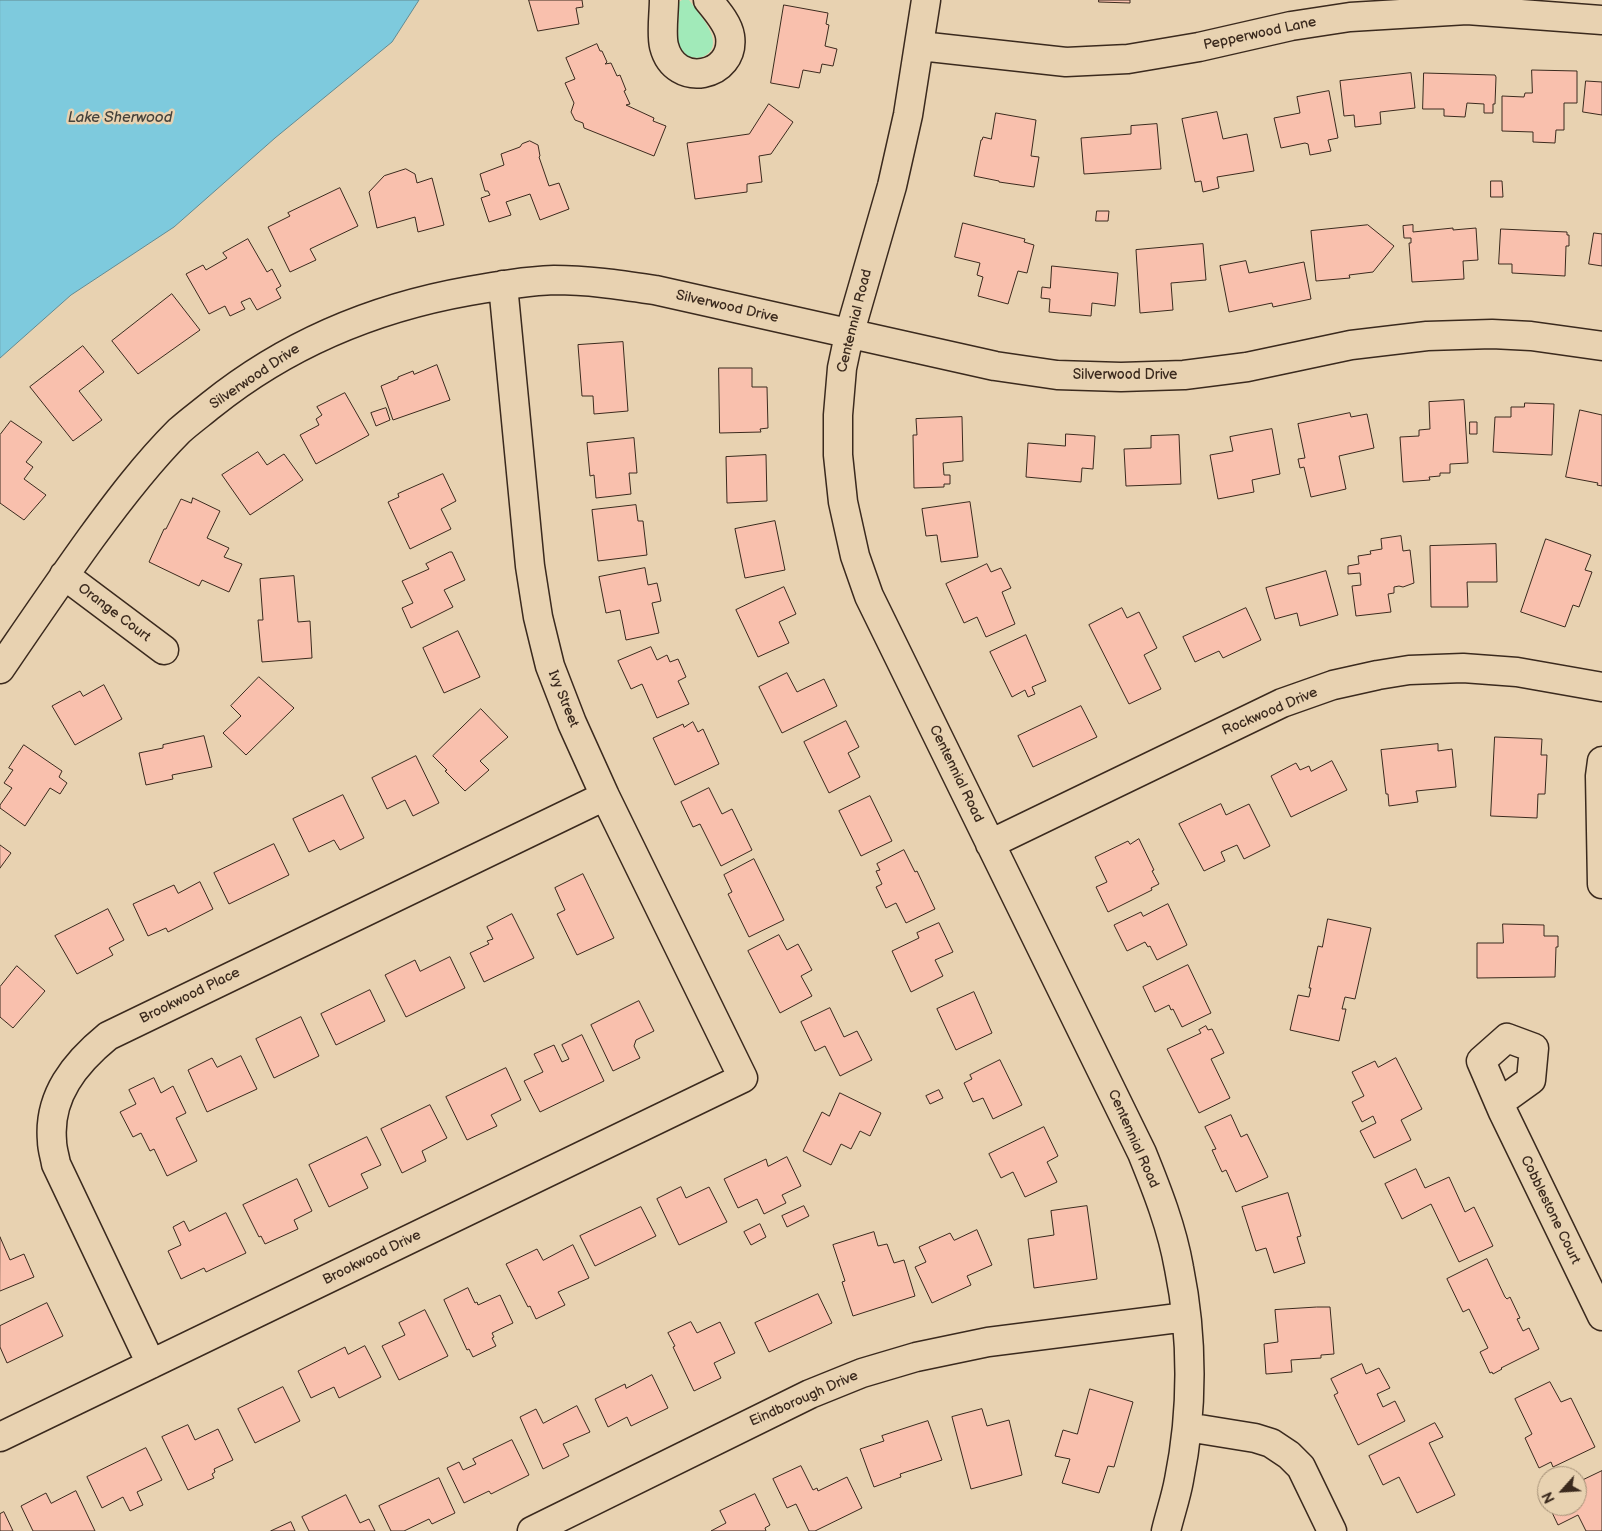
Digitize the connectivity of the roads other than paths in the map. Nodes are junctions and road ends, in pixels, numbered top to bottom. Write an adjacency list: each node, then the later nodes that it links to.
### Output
1 (664, 0): 2 (street)
2 (708, 0)
3 (926, 0): 5 (street, Centennial Road)
4 (1602, 20): 5 (street, Pepperwood Lane)
5 (920, 46): 7 (street, Centennial Road)
6 (503, 285): 7 (street, Silverwood Drive); 9 (street, Silverwood Drive); 14 (street, Ivy Street)
7 (849, 335): 8 (street, Silverwood Drive); 15 (street, Centennial Road)
8 (1602, 346)
9 (64, 575): 10 (street, Orange Court); 11 (street, Silverwood Drive)
10 (164, 650)
11 (0, 668)
12 (1602, 687): 15 (street, Rockwood Drive)
13 (1602, 761): 16 (street)
14 (605, 796): 17 (street, Ivy Street); 21 (street, Brookwood Place)
15 (990, 844): 20 (street, Centennial Road)
16 (1602, 884)
17 (743, 1078): 21 (street, Brookwood Drive)
18 (1499, 1103): 19 (street, Cobblestone Court)
19 (1602, 1316)
20 (1186, 1317): 22 (street, Centennial Road); 24 (street, Eindborough Drive)
21 (151, 1364): 23 (street, Brookwood Drive)
22 (1187, 1427): 25 (street, Centennial Road); 26 (street)
23 (0, 1437)
24 (532, 1531)
25 (1166, 1531)
26 (1332, 1531)

